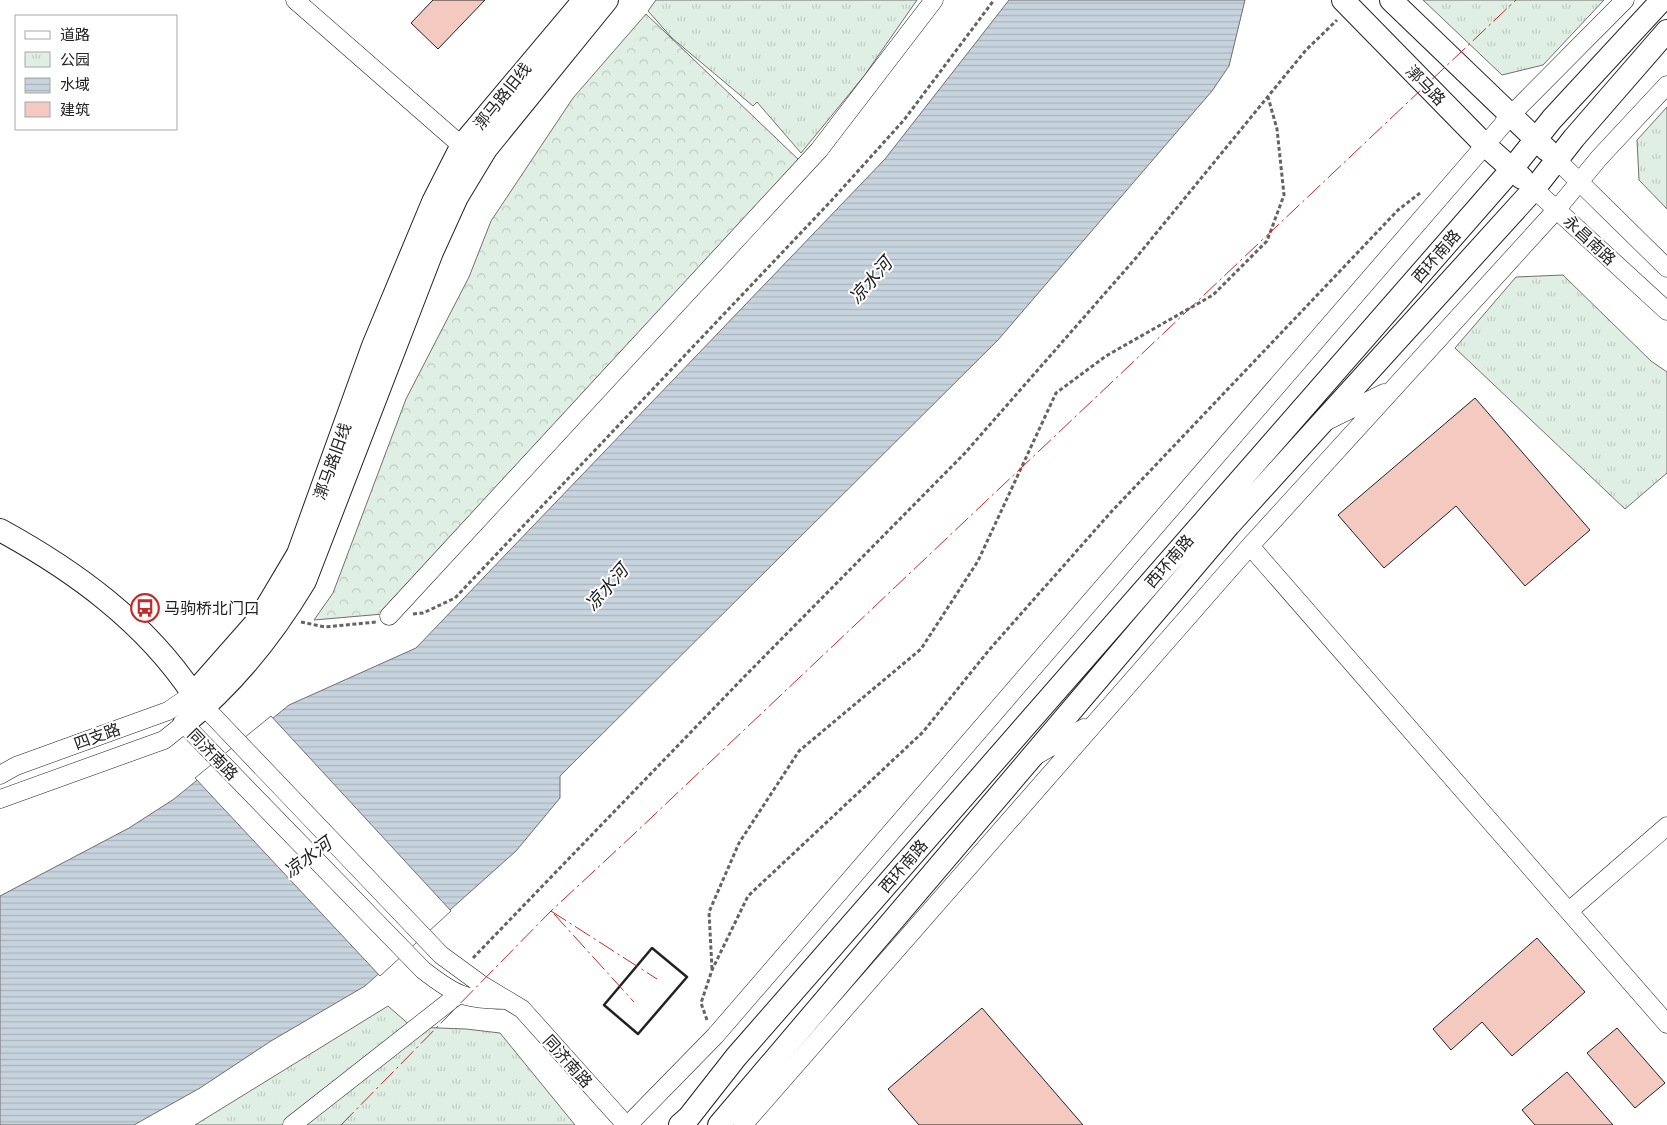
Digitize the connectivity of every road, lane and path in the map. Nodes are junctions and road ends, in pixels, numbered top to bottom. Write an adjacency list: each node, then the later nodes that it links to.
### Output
1 (295, 0): 16 (street)
2 (584, 0): 16 (main road, 漷马路旧线)
3 (607, 0): 16 (main road, 漷马路旧线)
4 (934, 0): 29 (street)
5 (994, 0): 29 (path)
6 (1390, 0): 13 (main road)
7 (1625, 0): 13 (street)
8 (1662, 0): 14 (main road, 西环南路)
9 (1346, 4): 12 (path); 15 (main road, 漷马路)
10 (1667, 31): 17 (main road, 西环南路)
11 (1667, 85): 19 (street)
12 (1268, 97): 39 (path); 40 (path)
13 (1512, 114): 14 (main road); 15 (street)
14 (1536, 139): 17 (main road, 永昌南路); 18 (main road, 西环南路)
15 (1484, 144): 18 (main road, 漷马路); 44 (street)
16 (470, 152): 31 (main road, 漷马路旧线)
17 (1556, 159): 19 (street, 永昌南路); 20 (main road, 西环南路)
18 (1512, 169): 20 (main road, 永昌南路); 47 (main road, 西环南路)
19 (1581, 182): 22 (street); 23 (street, 永昌南路)
20 (1534, 189): 22 (street, 永昌南路); 26 (main road, 西环南路)
21 (1421, 192): 40 (path)
22 (1557, 209): 24 (street, 永昌南路); 25 (street)
23 (1667, 268)
24 (1667, 311)
25 (1394, 388): 26 (street); 28 (street)
26 (1319, 425): 34 (main road, 西环南路)
27 (0, 530): 31 (main road)
28 (1250, 546): 32 (street); 38 (street)
29 (389, 616): 30 (path)
30 (300, 622)
31 (198, 701): 33 (main road, 漷马路旧线); 35 (street, 四支路); 39 (street, 同济南路)
32 (1097, 721): 34 (street); 49 (street)
33 (184, 724): 36 (street, 四支路); 41 (street, 同济南路)
34 (1028, 761): 48 (main road, 西环南路)
35 (0, 775)
36 (0, 799)
37 (1667, 826): 38 (street)
38 (1569, 911): 43 (street)
39 (462, 970): 42 (street, 同济南路)
40 (712, 970): 44 (path)
41 (459, 994): 42 (street, 同济南路); 45 (street)
42 (507, 1000): 46 (street, 同济南路)
43 (1667, 1024)
44 (715, 1036): 46 (street)
45 (292, 1125)
46 (627, 1125)
47 (680, 1125)
48 (719, 1125)
49 (743, 1125)

